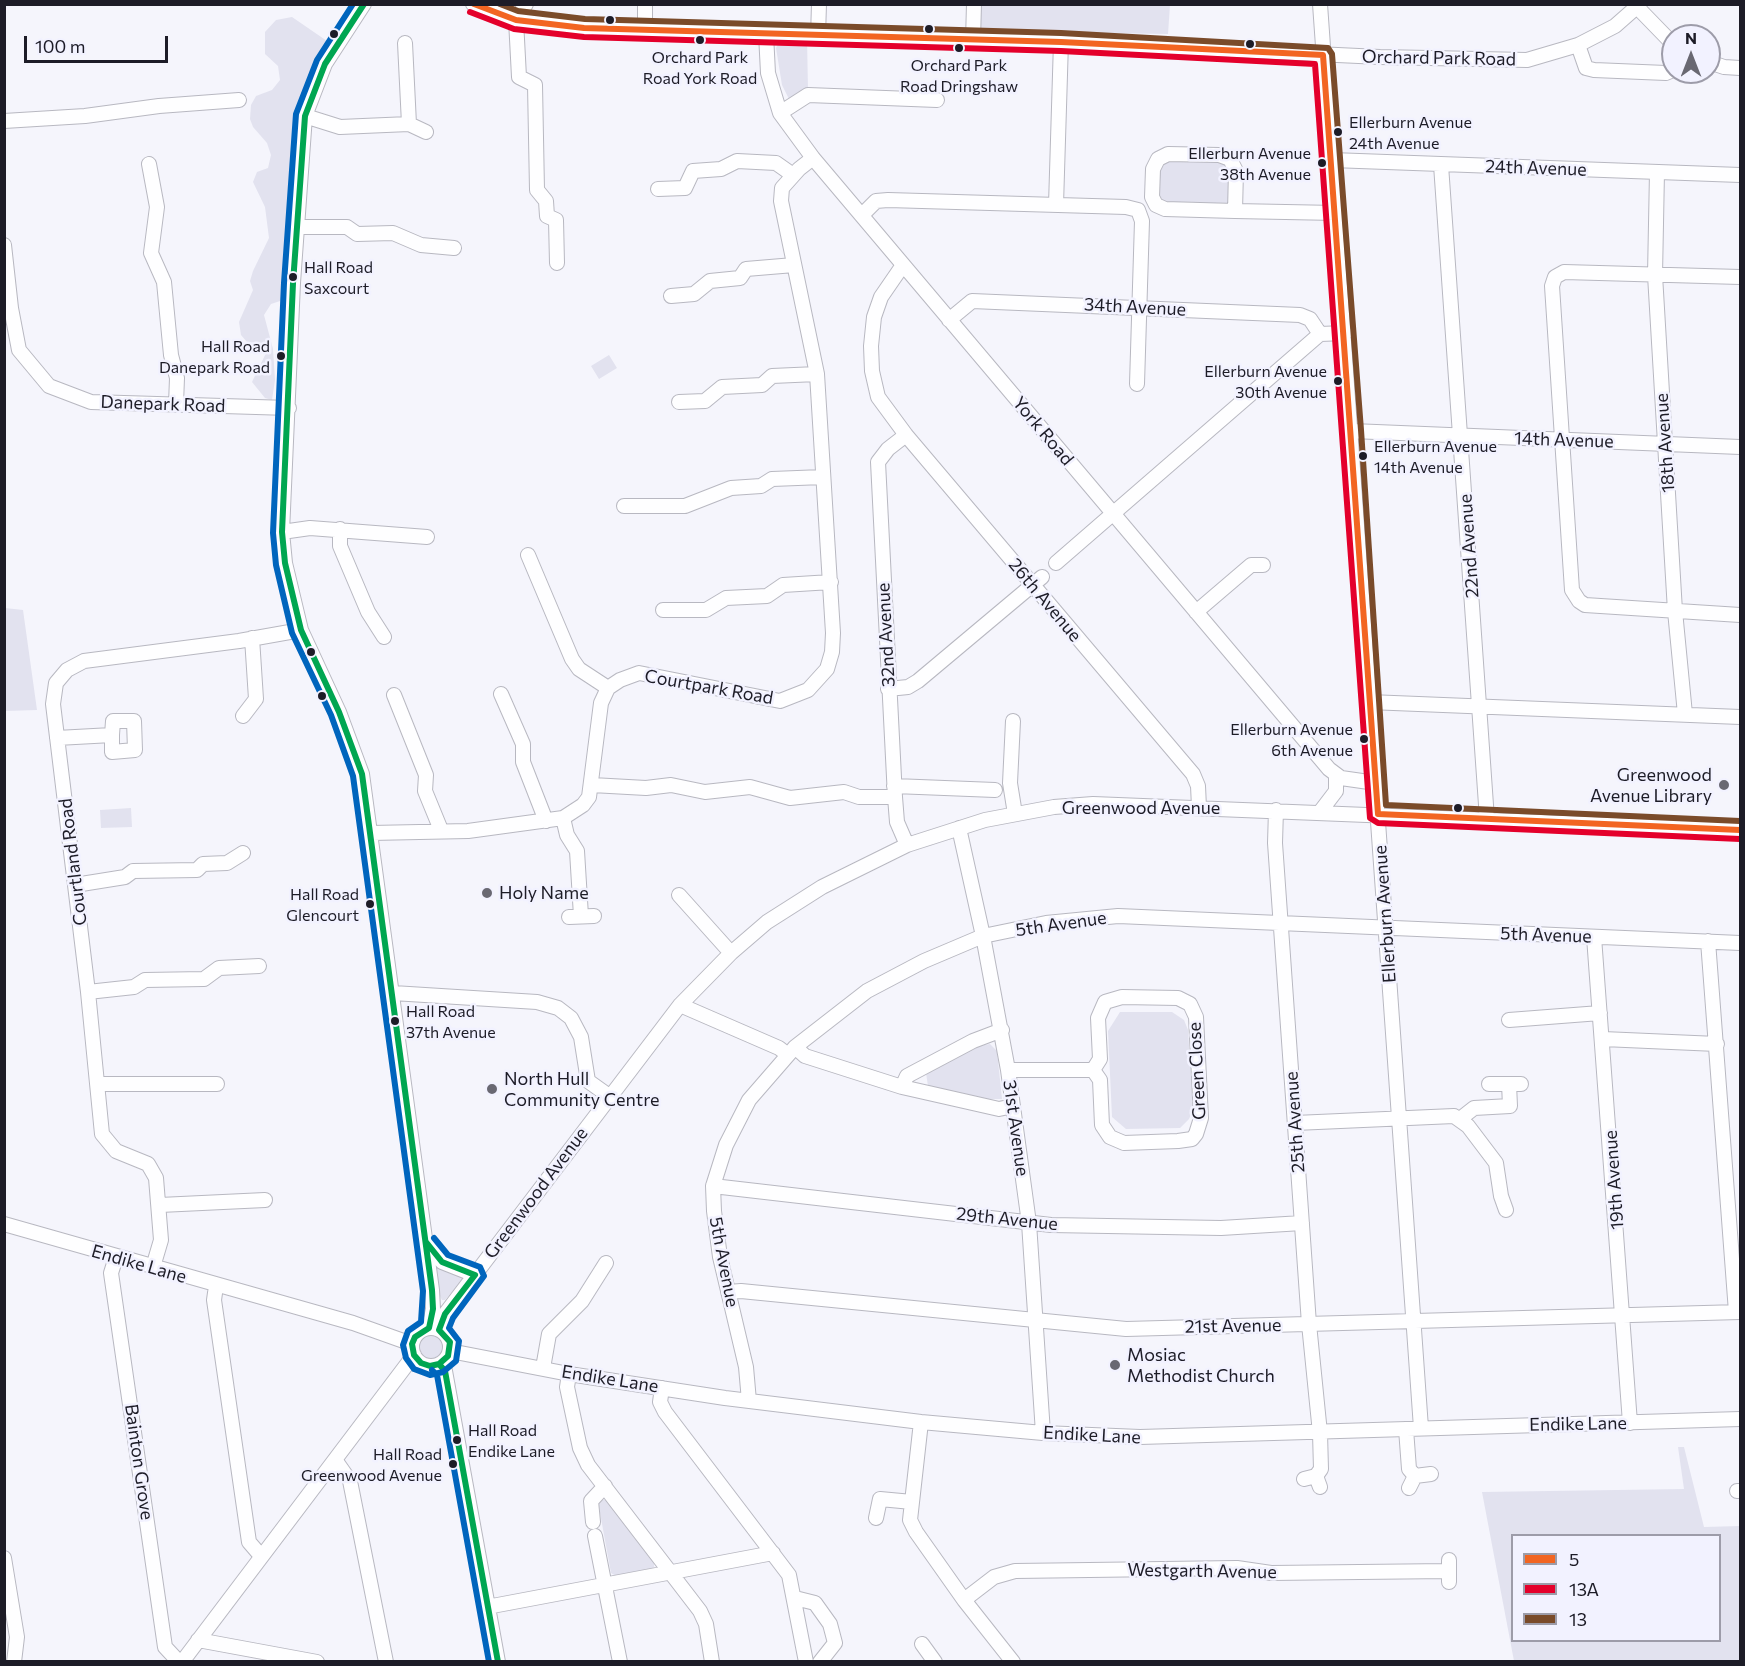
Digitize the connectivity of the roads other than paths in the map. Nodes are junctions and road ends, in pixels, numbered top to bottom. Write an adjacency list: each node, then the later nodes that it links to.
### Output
1 (364, 4): 25 (street)
2 (473, 4): 9 (street, Orchard Park Road)
3 (526, 4): 9 (street)
4 (645, 4): 10 (street)
5 (819, 4): 13 (street)
6 (974, 4): 14 (street)
7 (1320, 4): 18 (street, Ellerburn Avenue)
8 (1639, 6): 11 (street); 17 (street, Orchard Park Road)
9 (516, 20): 10 (street, Orchard Park Road); 44 (street)
10 (645, 29): 12 (street, Orchard Park Road)
11 (1661, 31)
12 (766, 34): 13 (street, Orchard Park Road); 24 (street, York Road)
13 (818, 36): 14 (street, Orchard Park Road)
14 (973, 40): 15 (street, Orchard Park Road)
15 (1061, 42): 18 (street, Orchard Park Road); 37 (street)
16 (405, 43): 27 (street)
17 (1578, 45): 18 (street, Orchard Park Road); 21 (street)
18 (1323, 55): 30 (street, Ellerburn Avenue)
19 (1721, 66): 20 (street)
20 (1740, 68)
21 (1661, 73)
22 (239, 100): 26 (street)
23 (937, 100): 24 (street)
24 (780, 113): 29 (street, York Road)
25 (305, 116): 27 (street); 41 (street)
26 (4, 121)
27 (409, 124): 28 (street)
28 (426, 132)
29 (813, 158): 34 (street, Courtpark Road); 40 (street, York Road)
30 (1332, 160): 32 (street, 24th Avenue); 39 (street, Ellerburn Avenue)
31 (149, 164): 57 (street)
32 (1441, 165): 33 (street, 24th Avenue); 61 (street, 22nd Avenue)
33 (1657, 172): 35 (street, 24th Avenue); 47 (street, 18th Avenue)
34 (793, 175): 36 (street); 45 (street, Courtpark Road)
35 (1740, 175)
36 (658, 189)
37 (1056, 206): 40 (street); 50 (street)
38 (1235, 211): 38 (street); 39 (street)
39 (1336, 213): 52 (street, Ellerburn Avenue)
40 (862, 215): 46 (street, York Road)
41 (298, 227): 43 (street); 58 (street)
42 (4, 245): 57 (street, Danepark Road)
43 (454, 248)
44 (556, 263)
45 (794, 265): 49 (street); 54 (street, Courtpark Road)
46 (903, 265): 51 (street, York Road); 60 (street, 26th Avenue)
47 (1654, 275): 48 (street); 62 (street); 63 (street, 18th Avenue)
48 (1740, 277)
49 (671, 296)
50 (1138, 307): 51 (street, 34th Avenue); 53 (street, 34th Avenue); 55 (street)
51 (949, 320): 67 (street, York Road)
52 (1345, 333): 53 (street); 59 (street, Ellerburn Avenue)
53 (1320, 334): 67 (street)
54 (817, 374): 56 (street); 65 (street, Courtpark Road)
55 (1137, 384)
56 (679, 402)
57 (176, 404): 58 (street, Danepark Road)
58 (289, 408): 69 (street)
59 (1352, 431): 61 (street, 14th Avenue); 87 (street, Ellerburn Avenue)
60 (906, 435): 74 (street, 26th Avenue); 84 (street, 32nd Avenue)
61 (1462, 436): 62 (street, 14th Avenue); 88 (street, 22nd Avenue)
62 (1562, 440): 63 (street, 14th Avenue); 77 (street)
63 (1665, 444): 64 (street, 14th Avenue); 77 (street, 18th Avenue)
64 (1740, 447)
65 (823, 477): 66 (street); 75 (street, Courtpark Road)
66 (624, 506)
67 (1113, 516): 72 (street); 78 (street, York Road)
68 (340, 529): 69 (street); 70 (street); 81 (street)
69 (282, 532): 80 (street)
70 (427, 537)
71 (528, 555): 83 (street)
72 (1056, 563)
73 (1263, 565): 78 (street)
74 (1037, 581): 84 (street); 100 (street, 26th Avenue)
75 (831, 582): 76 (street); 83 (street, Courtpark Road)
76 (663, 610)
77 (1675, 611): 79 (street); 89 (street, 18th Avenue)
78 (1196, 612): 95 (street, York Road)
79 (1740, 615)
80 (301, 630): 82 (street, Courtland Road); 111 (street)
81 (384, 637)
82 (252, 638): 90 (street); 94 (street, Courtland Road)
83 (608, 688): 97 (street)
84 (888, 689): 98 (street, 32nd Avenue)
85 (501, 694): 107 (street)
86 (394, 695): 109 (street)
87 (1369, 702): 88 (street); 96 (street, Ellerburn Avenue)
88 (1479, 707): 89 (street); 106 (street, 22nd Avenue)
89 (1685, 714): 91 (street)
90 (243, 716)
91 (1740, 717)
92 (1013, 721): 103 (street)
93 (112, 735): 94 (street)
94 (57, 738): 114 (street, Courtland Road)
95 (1336, 775): 96 (street); 102 (street)
96 (1376, 783): 104 (street, Ellerburn Avenue)
97 (592, 785): 98 (street); 105 (street)
98 (894, 791): 99 (street); 112 (street, 32nd Avenue)
99 (989, 793)
100 (1199, 807): 101 (street, Greenwood Avenue); 103 (street, Greenwood Avenue)
101 (1276, 810): 102 (street, Greenwood Avenue); 117 (street, 25th Avenue)
102 (1320, 812): 104 (street, Greenwood Avenue)
103 (1015, 814): 108 (street, Greenwood Avenue)
104 (1378, 814): 106 (street, Greenwood Avenue); 118 (street, Ellerburn Avenue)
105 (563, 818): 107 (street); 116 (street)
106 (1487, 819): 110 (street, Greenwood Avenue)
107 (546, 821): 109 (street)
108 (958, 828): 112 (street, Greenwood Avenue); 119 (street, 31st Avenue)
109 (441, 830): 111 (street)
110 (1740, 830)
111 (371, 833): 126 (street)
112 (907, 845): 123 (street, Greenwood Avenue)
113 (243, 853): 114 (street)
114 (75, 885): 125 (street, Courtland Road)
115 (678, 895): 123 (street)
116 (582, 916)
117 (1282, 922): 118 (street, 5th Avenue); 119 (street, 5th Avenue); 144 (street, 25th Avenue)
118 (1386, 928): 120 (street, 5th Avenue); 142 (street, Ellerburn Avenue)
119 (983, 936): 130 (street, 31st Avenue); 133 (street, 5th Avenue)
120 (1594, 937): 121 (street, 5th Avenue); 128 (street, 19th Avenue)
121 (1708, 941): 122 (street, 5th Avenue); 132 (street)
122 (1740, 943)
123 (731, 953): 127 (street, Greenwood Avenue)
124 (259, 966): 125 (street)
125 (88, 992): 136 (street, Courtland Road)
126 (393, 993): 140 (street); 152 (street)
127 (680, 1005): 133 (street); 140 (street, Greenwood Avenue)
128 (1600, 1012): 129 (street); 131 (street, 19th Avenue)
129 (1509, 1020)
130 (1002, 1030): 134 (street, 31st Avenue); 139 (street)
131 (1603, 1039): 132 (street); 160 (street, 19th Avenue)
132 (1717, 1044): 159 (street)
133 (791, 1051): 139 (street); 145 (street, 5th Avenue)
134 (1008, 1070): 135 (street); 141 (street, 31st Avenue)
135 (1092, 1070): 135 (street, Green Close)
136 (98, 1084): 137 (street); 147 (street, Courtland Road)
137 (217, 1084)
138 (1489, 1084): 143 (street)
139 (902, 1087): 141 (street)
140 (609, 1096): 156 (street, Greenwood Avenue)
141 (1013, 1106): 149 (street, 31st Avenue)
142 (1400, 1119): 143 (street); 144 (street); 162 (street, Ellerburn Avenue)
143 (1460, 1119): 148 (street)
144 (1295, 1123): 150 (street, 25th Avenue)
145 (713, 1186): 149 (street, 29th Avenue); 158 (street, 5th Avenue)
146 (265, 1200): 147 (street)
147 (160, 1205): 155 (street, Courtland Road)
148 (1506, 1210)
149 (1029, 1223): 150 (street, 29th Avenue); 161 (street, 31st Avenue)
150 (1302, 1223): 163 (street, 25th Avenue)
151 (4, 1224): 153 (street, Endike Lane)
152 (426, 1242): 156 (street); 164 (street)
153 (116, 1257): 155 (street, Endike Lane); 197 (street, Bainton Grove)
154 (606, 1263): 168 (street)
155 (153, 1267): 157 (street, Endike Lane)
156 (475, 1275): 164 (street, Greenwood Avenue)
157 (216, 1286): 165 (street, Endike Lane); 186 (street)
158 (728, 1292): 161 (street, 21st Avenue); 171 (street, 5th Avenue)
159 (1738, 1312): 160 (street, 21st Avenue)
160 (1624, 1315): 162 (street, 21st Avenue); 174 (street, 19th Avenue)
161 (1037, 1320): 163 (street, 21st Avenue); 177 (street, 31st Avenue)
162 (1415, 1322): 163 (street, 21st Avenue); 175 (street, Ellerburn Avenue)
163 (1309, 1324): 178 (street, 25th Avenue)
164 (434, 1329): 165 (street); 166 (street)
165 (413, 1350): 167 (street); 179 (street)
166 (450, 1350): 167 (street); 168 (street, Endike Lane)
167 (440, 1364): 193 (street)
168 (543, 1368): 169 (street, Endike Lane)
169 (569, 1374): 170 (street, Endike Lane); 182 (street)
170 (662, 1388): 171 (street, Endike Lane); 185 (street)
171 (749, 1401): 173 (street, Endike Lane)
172 (1740, 1419): 174 (street, Endike Lane)
173 (921, 1422): 177 (street, Endike Lane); 183 (street)
174 (1630, 1423): 175 (street, Endike Lane)
175 (1421, 1428): 176 (street, Endike Lane)
176 (1406, 1429): 178 (street, Endike Lane); 180 (street)
177 (1043, 1433): 178 (street, Endike Lane)
178 (1320, 1433): 181 (street, 25th Avenue)
179 (336, 1461): 186 (street); 199 (street)
180 (1431, 1474)
181 (1314, 1481)
182 (605, 1486): 189 (street); 190 (street)
183 (912, 1502): 184 (street); 192 (street)
184 (876, 1518)
185 (773, 1552): 189 (street); 191 (street)
186 (261, 1556): 194 (street)
187 (4, 1558): 196 (street)
188 (1449, 1571): 192 (street, Westgarth Avenue)
189 (672, 1573): 190 (street); 202 (street)
190 (605, 1585): 193 (street); 201 (street)
191 (795, 1598): 203 (street); 204 (street)
192 (964, 1600): 206 (street)
193 (487, 1607): 200 (street)
194 (198, 1640): 197 (street); 198 (street)
195 (922, 1644): 205 (street)
196 (14, 1662)
197 (180, 1662)
198 (317, 1662)
199 (386, 1662)
200 (498, 1662)
201 (620, 1662)
202 (712, 1662)
203 (806, 1662)
204 (820, 1662)
205 (935, 1662)
206 (1013, 1662)

